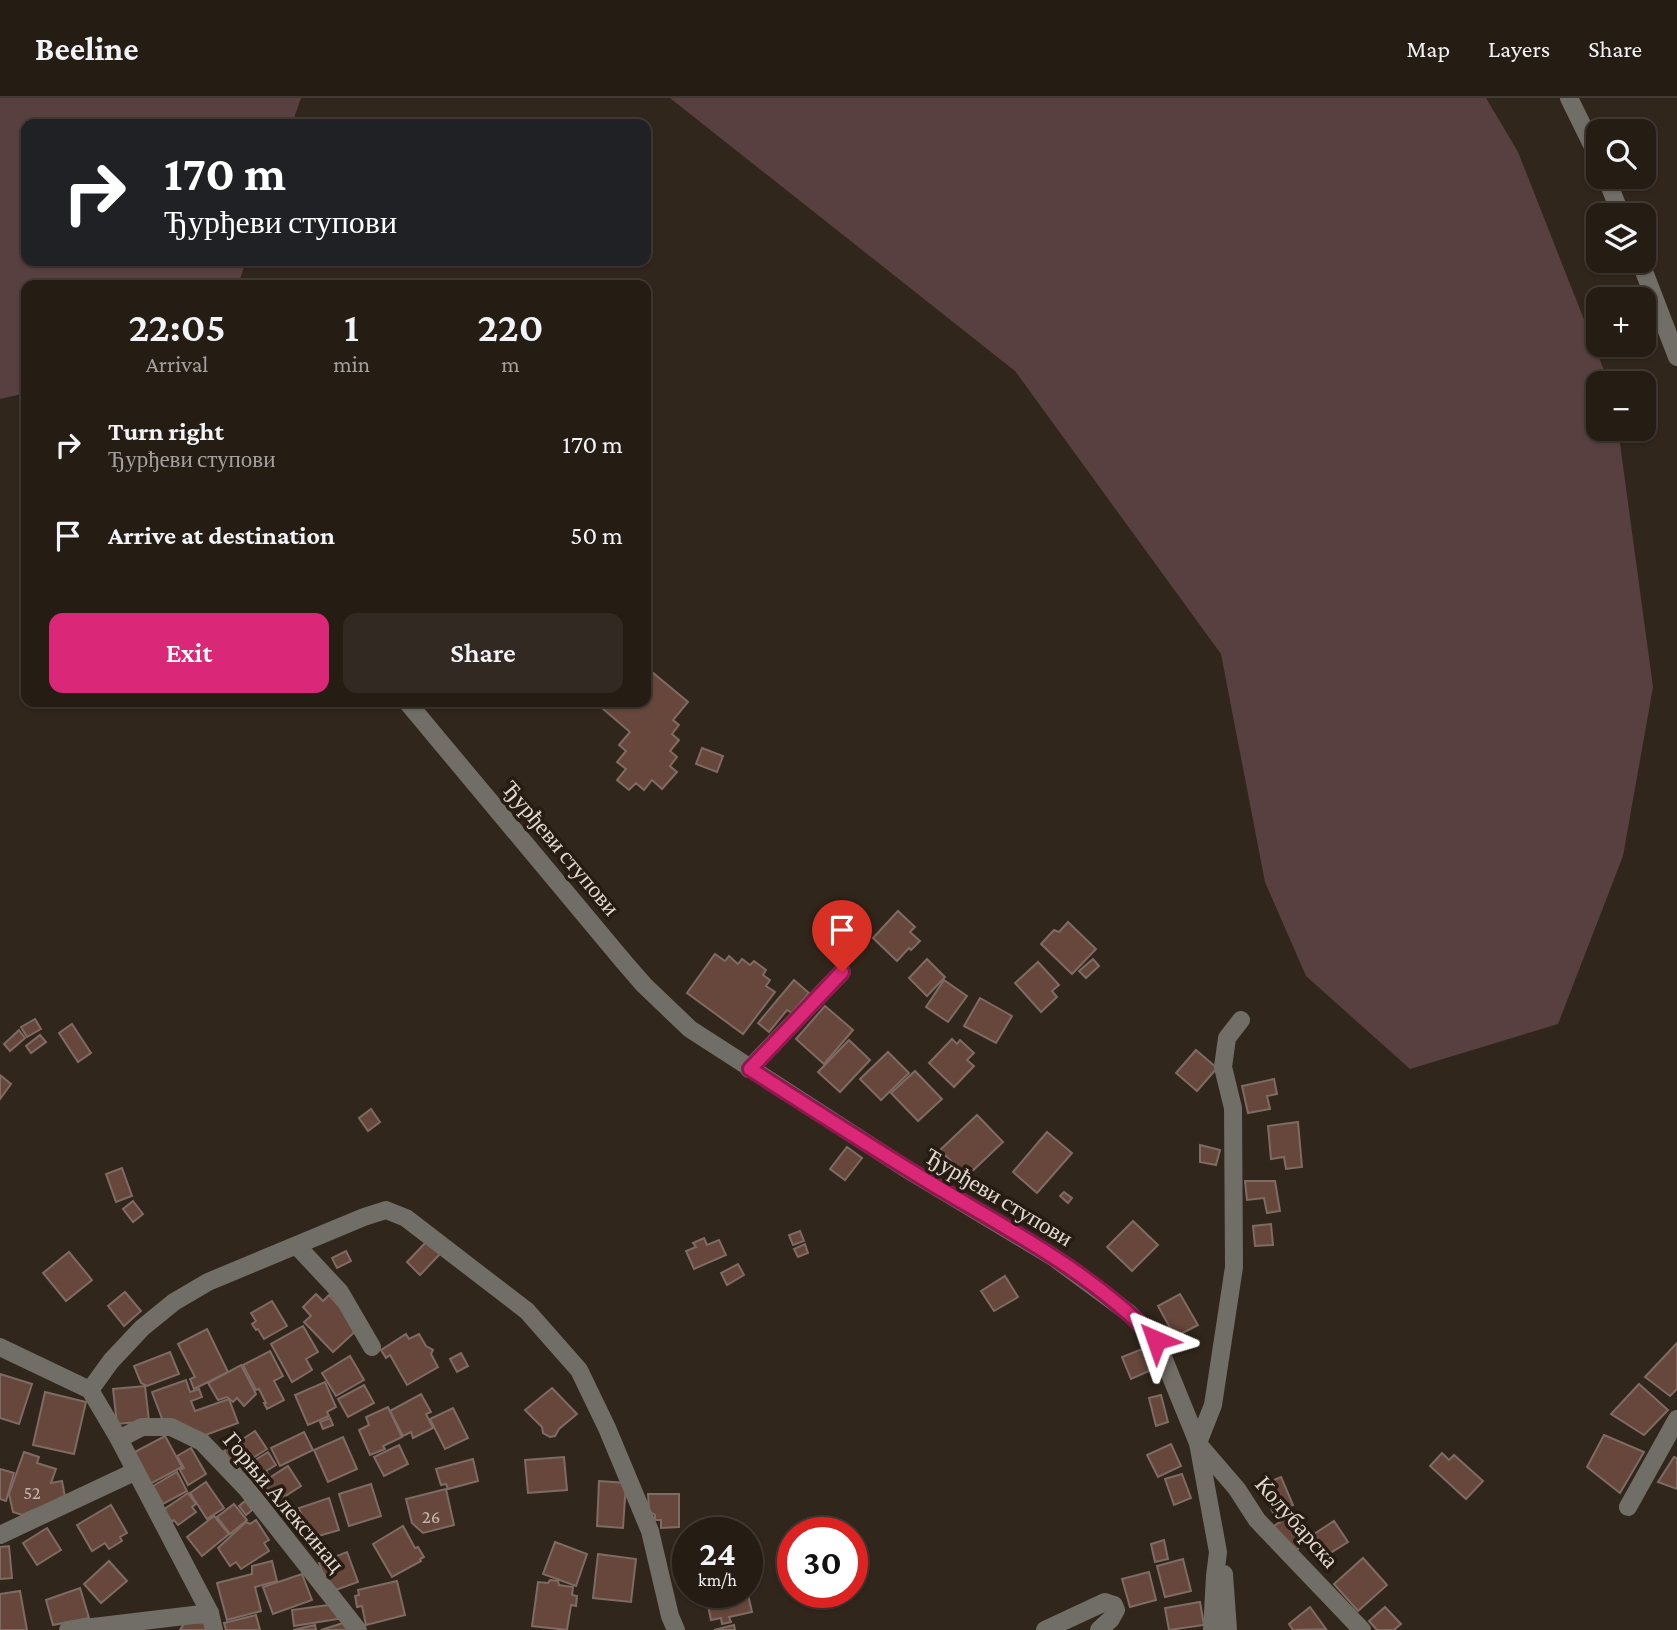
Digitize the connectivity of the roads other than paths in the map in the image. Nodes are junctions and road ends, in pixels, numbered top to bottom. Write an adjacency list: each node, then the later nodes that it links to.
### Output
1 (1569, 98): 2 (street)
2 (1586, 133)
3 (1645, 273): 4 (street)
4 (1677, 357)
5 (411, 707): 8 (street, Ђурђеви ступови)
6 (842, 972): 8 (street)
7 (1241, 1020): 15 (street)
8 (750, 1069): 15 (street, Ђурђеви ступови)
9 (297, 1246): 11 (street); 12 (street); 23 (street)
10 (0, 1347): 12 (street)
11 (372, 1347)
12 (90, 1390): 14 (street)
13 (1677, 1419): 17 (street)
14 (119, 1439): 16 (street); 22 (street, Горњи Алексинац)
15 (1198, 1443): 19 (street, Ђурђеви ступови); 28 (street, Колубарска)
16 (134, 1472): 18 (street); 20 (street)
17 (1628, 1507)
18 (0, 1535)
19 (1218, 1552): 26 (street, Ђурђеви ступови); 27 (street)
20 (212, 1621): 21 (street)
21 (68, 1630)
22 (358, 1630)
23 (676, 1630)
24 (1045, 1630): 25 (street)
25 (1099, 1630)
26 (1212, 1630)
27 (1228, 1630)
28 (1362, 1630)

